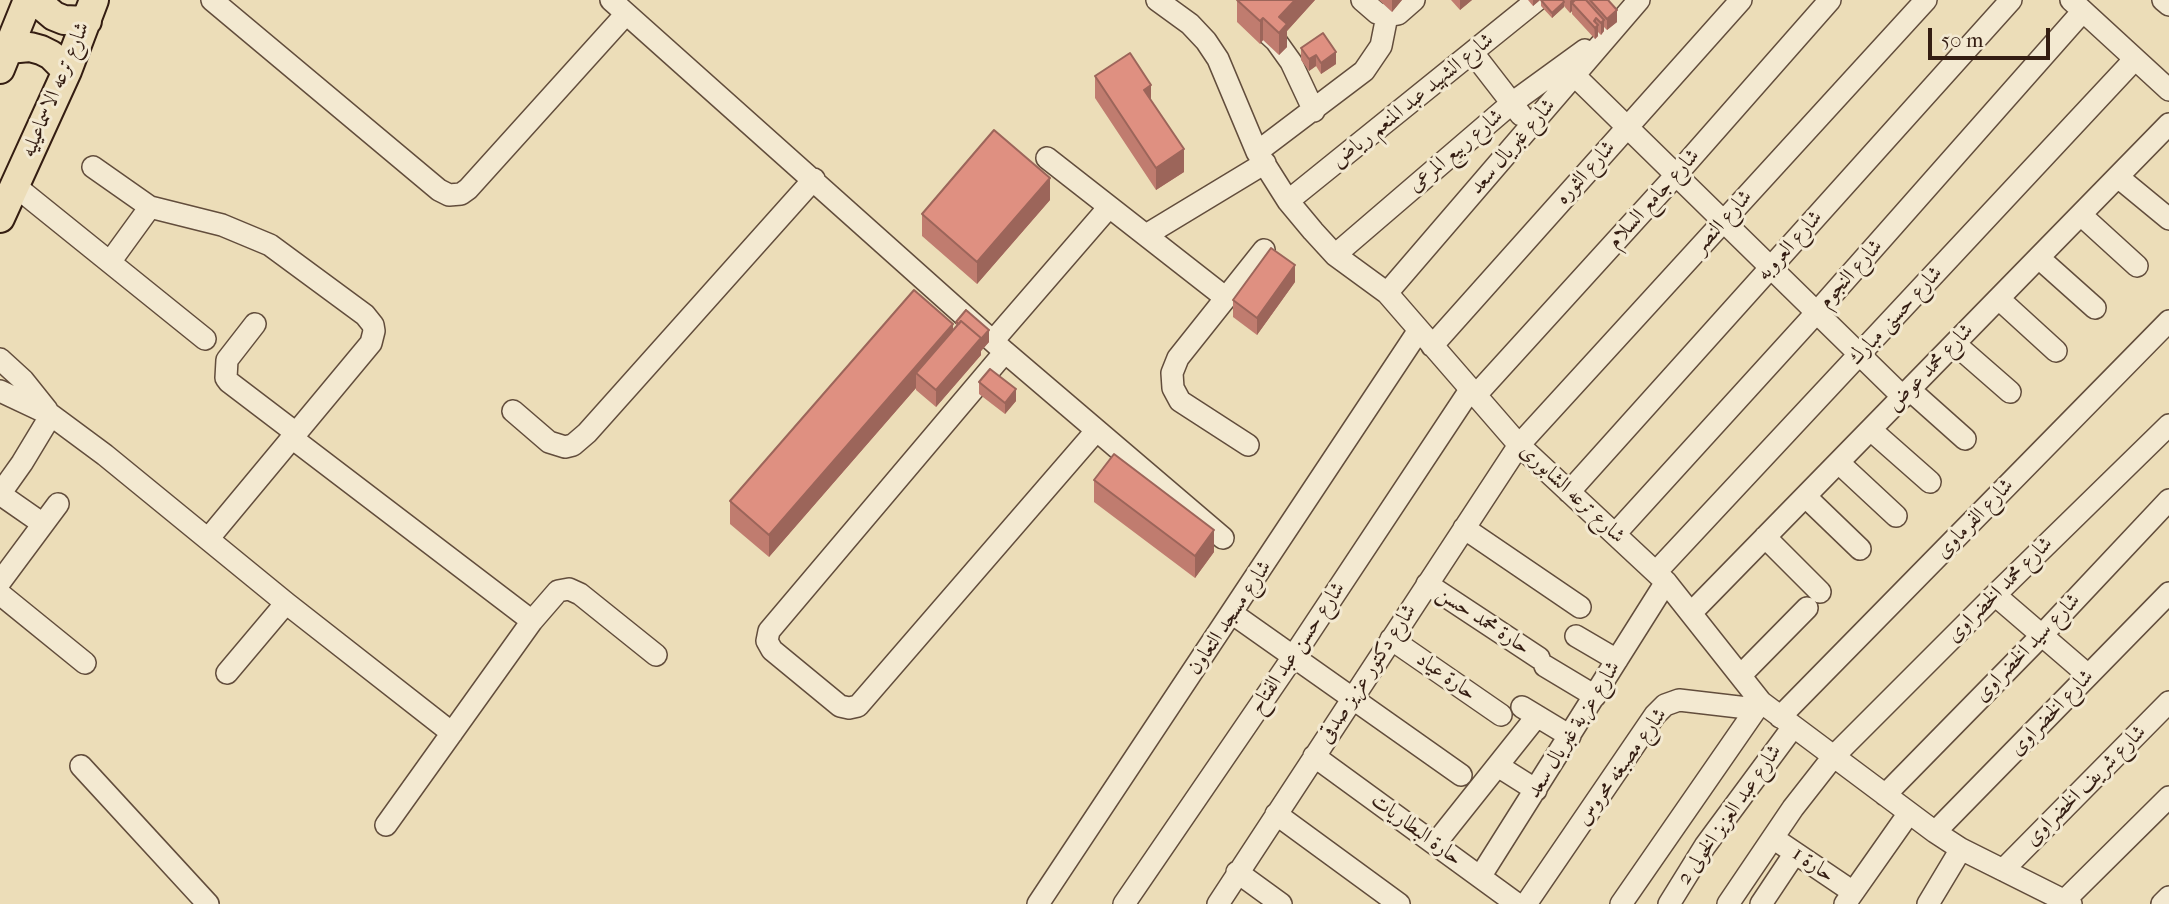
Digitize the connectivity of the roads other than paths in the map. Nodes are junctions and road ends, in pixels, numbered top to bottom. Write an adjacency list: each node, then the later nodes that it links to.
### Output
1 (28, 0): 22 (main road)
2 (35, 0): 17 (main road)
3 (212, 0): 16 (street)
4 (1362, 0): 19 (street)
5 (1414, 0): 19 (street)
6 (1537, 0): 21 (street, شارع الشهيد عبد المنعم رياض)
7 (1638, 0): 20 (street, شارع غبريال سعد)
8 (1741, 0): 30 (street, شارع الثوره)
9 (1830, 0): 35 (street, شارع جامع السلام)
10 (1926, 0): 45 (street, شارع النصر)
11 (2011, 0): 52 (street, شارع العروبه)
12 (2163, 0): 14 (street)
13 (1162, 1): 32 (street, شارع ترعه الشابورى)
14 (2169, 5)
15 (2077, 6): 23 (street); 57 (street, شارع النجوم)
16 (619, 7): 37 (street)
17 (90, 10): 24 (main road, شارع ترعه الاسماعيليه)
18 (1249, 16): 28 (street)
19 (1387, 16): 28 (street)
20 (1615, 28): 25 (street, شارع غبريال سعد); 27 (street, شارع ربيع المرعى)
21 (1473, 53): 27 (street); 39 (street, شارع الشهيد عبد المنعم رياض)
22 (4, 59): 24 (main road)
23 (2136, 59): 26 (street); 65 (street, شارع حسنى مبارك)
24 (67, 71): 38 (main road, شارع ترعه الاسماعيليه)
25 (1574, 75): 29 (street, شارع غبريال سعد); 30 (street)
26 (2169, 90)
27 (1512, 103): 29 (street); 48 (street, شارع ربيع المرعى)
28 (1314, 111): 32 (street)
29 (1530, 126): 53 (street, شارع غبريال سعد)
30 (1627, 128): 35 (street); 60 (street, شارع الثوره)
31 (2165, 135): 36 (street, شارع محمد عوض)
32 (1261, 158): 39 (street, شارع ترعه الشابورى); 46 (street)
33 (1048, 159): 41 (street)
34 (93, 167): 40 (street)
35 (1676, 176): 45 (street); 69 (street, شارع جامع السلام)
36 (2118, 177): 42 (street, شارع محمد عوض); 44 (street)
37 (814, 179): 63 (street); 71 (street)
38 (14, 185): 43 (main road, شارع ترعه الاسماعيليه); 50 (street)
39 (1288, 201): 48 (street, شارع ترعه الشابورى)
40 (150, 206): 50 (street); 76 (street)
41 (1110, 207): 46 (street); 63 (street)
42 (2081, 215): 49 (street, شارع محمد عوض); 51 (street)
43 (0, 218)
44 (2169, 219)
45 (1723, 222): 52 (street); 79 (street, شارع النصر)
46 (1146, 235): 54 (street)
47 (1264, 250): 54 (street)
48 (1335, 255): 53 (street, شارع ترعه الشابورى)
49 (2039, 258): 55 (street, شارع محمد عوض); 56 (street)
50 (110, 262): 61 (street)
51 (2137, 266)
52 (1771, 267): 57 (street); 82 (street, شارع العروبه)
53 (1387, 293): 60 (street, شارع ترعه الشابورى)
54 (1226, 298): 78 (street)
55 (1999, 299): 62 (street, شارع محمد عوض); 64 (street)
56 (2095, 308)
57 (1817, 312): 65 (street); 90 (street, شارع النجوم)
58 (2169, 321): 121 (street, شارع الفرماوى)
59 (255, 324): 76 (street)
60 (1425, 338): 69 (street, شارع ترعه الشابورى); 104 (street, شارع مسجد التعاون)
61 (205, 339)
62 (1955, 344): 68 (street); 70 (street, شارع محمد عوض)
63 (999, 347): 75 (street); 75 (street)
64 (2056, 351)
65 (1860, 354): 70 (street); 95 (street, شارع حسنى مبارك)
66 (0, 359): 72 (street)
67 (0, 391): 72 (street)
68 (2010, 392)
69 (1472, 393): 79 (street, شارع ترعه الشابورى); 110 (street, شارع حسن عبد الفتاح)
70 (1907, 393): 74 (street, شارع محمد عوض); 77 (street)
71 (513, 411)
72 (51, 415): 83 (street); 93 (street)
73 (2169, 425): 100 (street, شارع محمد الخضراوى)
74 (1871, 430): 80 (street, شارع محمد عوض); 81 (street)
75 (1096, 431): 92 (street)
76 (294, 435): 93 (street); 105 (street)
77 (1965, 439)
78 (1248, 444)
79 (1519, 445): 82 (street, شارع ترعه الشابورى); 89 (street, شارع دكتور عزيز صدقى)
80 (1839, 463): 84 (street, شارع محمد عوض); 87 (street)
81 (1930, 482)
82 (1569, 492): 90 (street, شارع ترعه الشابورى)
83 (0, 494): 88 (street)
84 (1806, 497): 91 (street, شارع محمد عوض); 94 (street)
85 (2169, 500): 106 (street, شارع سيد الخضراوى)
86 (58, 504): 88 (street)
87 (1896, 516)
88 (43, 524): 96 (street)
89 (1464, 528): 97 (street, شارع دكتور عزيز صدقى); 102 (street)
90 (1615, 534): 95 (street, شارع ترعه الشابورى)
91 (1765, 537): 103 (street, شارع محمد عوض); 114 (street)
92 (1223, 538)
93 (208, 539): 101 (street)
94 (1860, 549)
95 (1661, 577): 103 (street, شارع ترعه الشابورى); 111 (street, شارع عزبة غبريال سعد)
96 (0, 583)
97 (1427, 584): 108 (street, شارع دكتور عزيز صدقى); 116 (street, حارة محمد حسن)
98 (2169, 593): 115 (street, شارع الخضراوى)
99 (0, 594): 112 (street)
100 (1995, 595): 106 (street); 125 (street, شارع محمد الخضراوى)
101 (286, 603): 113 (street); 122 (street)
102 (1580, 607)
103 (1692, 612): 114 (street, شارع ترعه الشابورى)
104 (1233, 614): 110 (street); 147 (street, شارع مسجد التعاون)
105 (532, 621): 109 (street); 122 (street)
106 (2042, 635): 115 (street); 130 (street, شارع سيد الخضراوى)
107 (1576, 636): 111 (street)
108 (1391, 639): 117 (street, شارع دكتور عزيز صدقى); 120 (street, حارة عياد)
109 (656, 655)
110 (1293, 657): 117 (street); 148 (street, شارع حسن عبد الفتاح)
111 (1617, 660): 116 (street, شارع عزبة غبريال سعد)
112 (85, 663)
113 (227, 673)
114 (1741, 675): 119 (street, شارع ترعه الشابورى)
115 (2088, 675): 135 (street, شارع الخضراوى)
116 (1595, 696): 123 (street, شارع عزبة غبريال سعد)
117 (1352, 699): 124 (street, شارع دكتور عزيز صدقى); 128 (street)
118 (2169, 702): 140 (street, شارع شريف الخضراوى)
119 (1758, 705): 121 (street, شارع ترعه الشابورى); 153 (street, شارع مصبغه محروس); 154 (street)
120 (1501, 715)
121 (1787, 722): 125 (street, شارع ترعه الشابورى); 155 (street, شارع عبد العزيز الخولى 2)
122 (452, 733): 134 (street)
123 (1570, 736): 127 (street); 129 (street, شارع عزبة غبريال سعد)
124 (1314, 756): 133 (street, شارع دكتور عزيز صدقى); 137 (street, حارة البطاريات)
125 (1833, 757): 130 (street, شارع ترعه الشابورى); 136 (street, شارع محمد الخضراوى)
126 (81, 766): 146 (street)
127 (1498, 766): 129 (street); 137 (street)
128 (1461, 775)
129 (1536, 790): 142 (street, شارع عزبة غبريال سعد)
130 (1885, 795): 132 (street, شارع ترعه الشابورى)
131 (2169, 797): 145 (street)
132 (1909, 813): 135 (street, شارع ترعه الشابورى); 144 (street)
133 (1276, 814): 141 (street, شارع دكتور عزيز صدقى); 151 (street)
134 (386, 825)
135 (1935, 832): 138 (street, شارع ترعه الشابورى)
136 (1773, 838): 139 (street, حارة 1); 156 (street, شارع محمد الخضراوى)
137 (1435, 844): 142 (street, حارة البطاريات)
138 (1961, 849): 140 (street, شارع ترعه الشابورى); 158 (street)
139 (1795, 853): 144 (street, حارة 1); 157 (street)
140 (2003, 870): 145 (street, شارع ترعه الشابورى)
141 (1237, 872): 149 (street, شارع دكتور عزيز صدقى); 150 (street)
142 (1480, 877): 152 (street, حارة البطاريات)
143 (2169, 897): 159 (street)
144 (1849, 898)
145 (2060, 901)
146 (208, 904)
147 (1038, 904)
148 (1124, 904)
149 (1218, 904)
150 (1281, 904)
151 (1399, 904)
152 (1517, 904)
153 (1526, 904)
154 (1621, 904)
155 (1669, 904)
156 (1728, 904)
157 (1761, 904)
158 (1928, 904)
159 (2162, 904)

